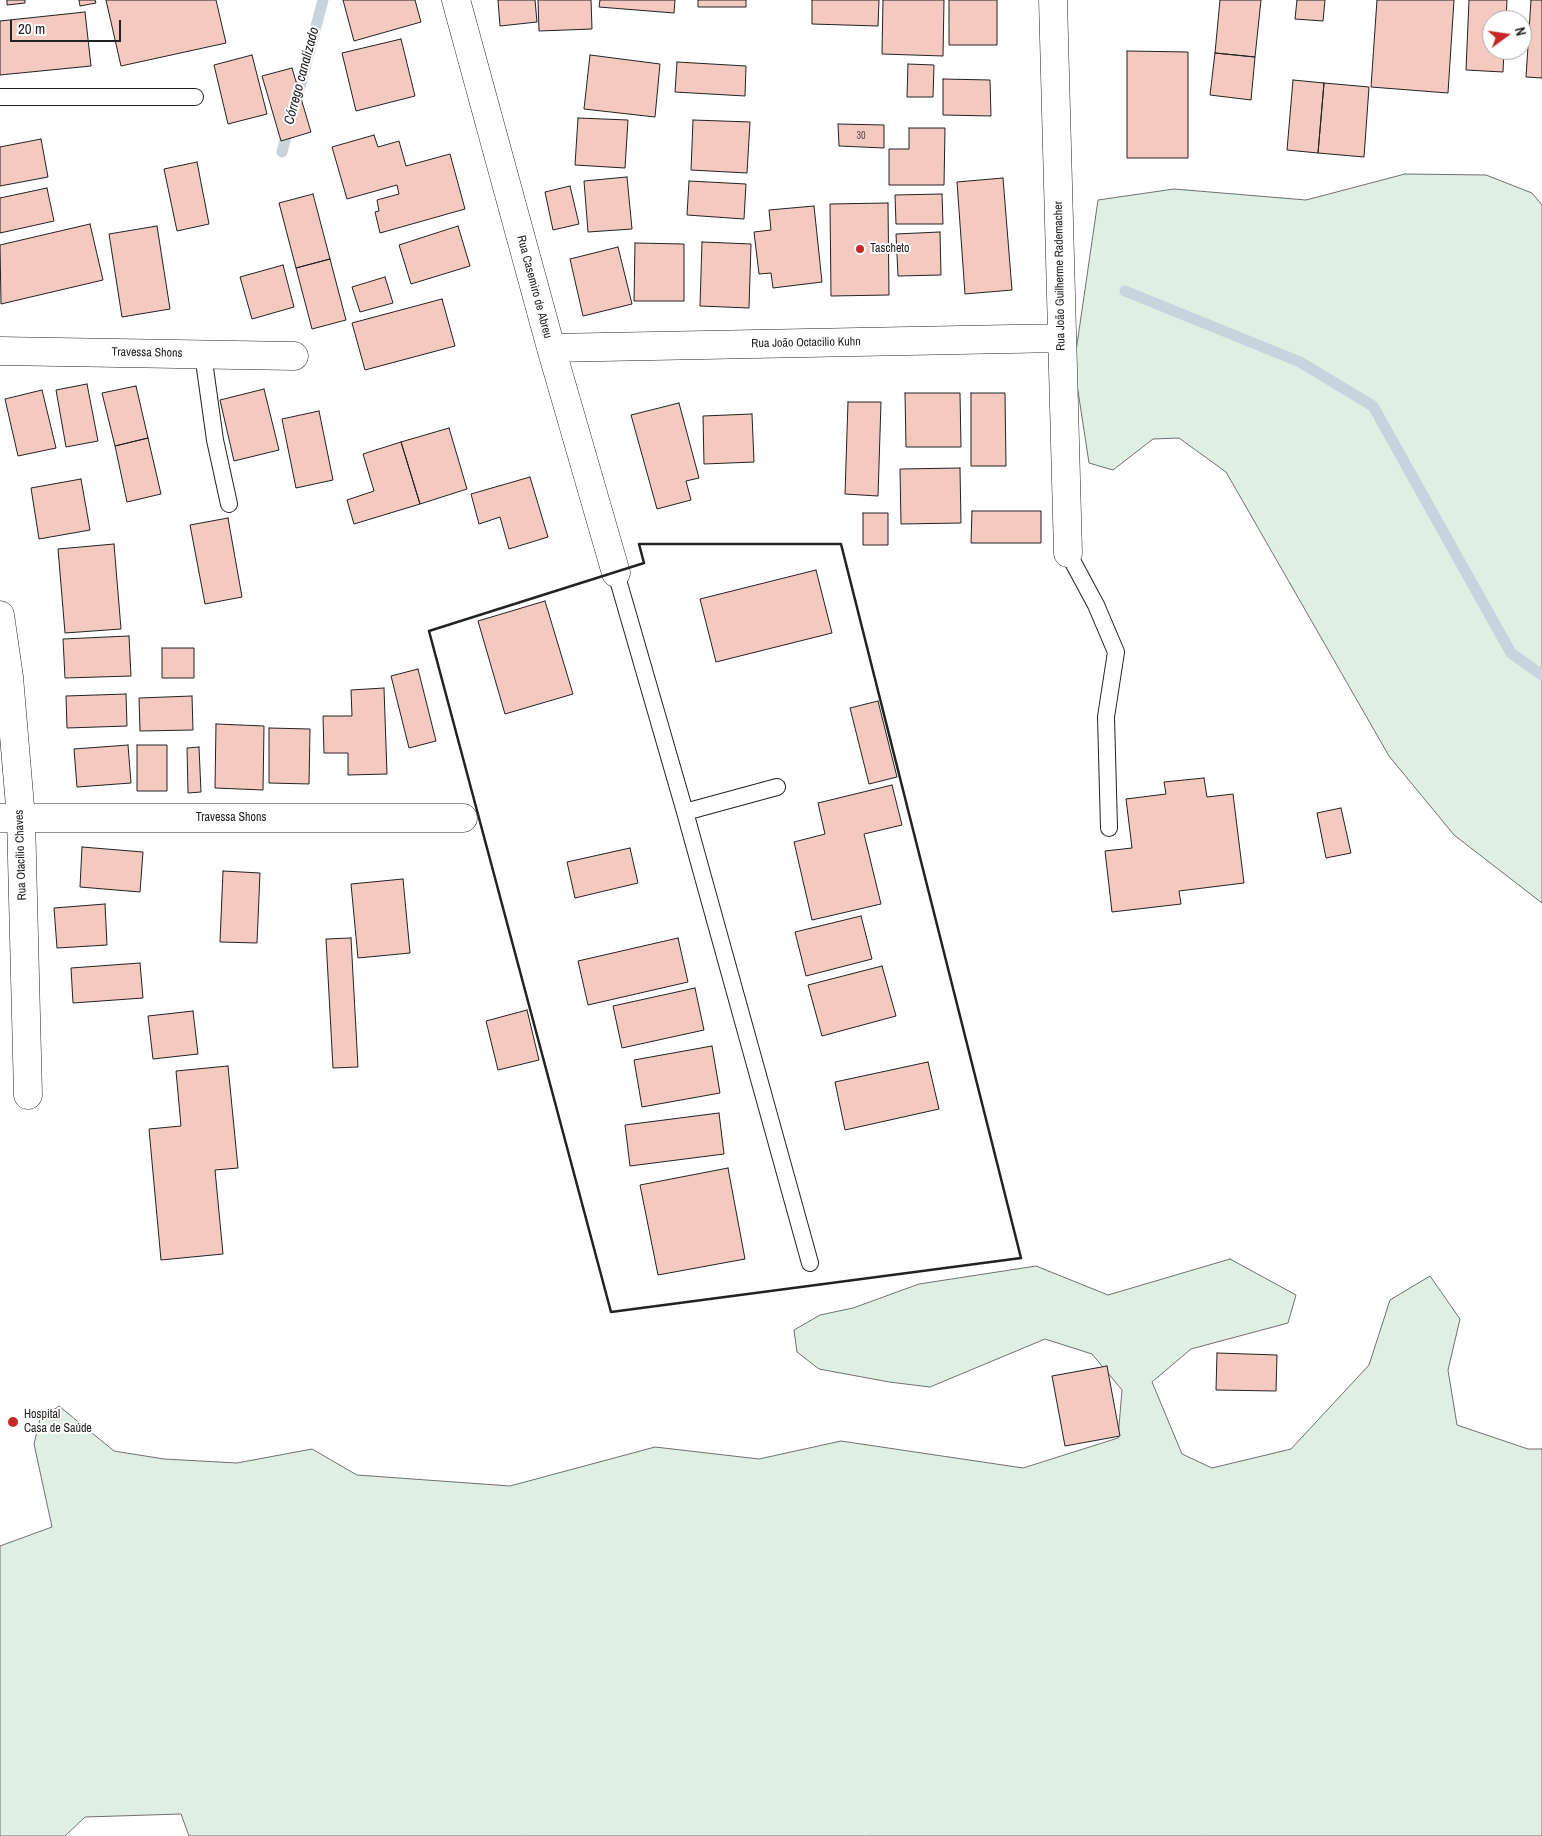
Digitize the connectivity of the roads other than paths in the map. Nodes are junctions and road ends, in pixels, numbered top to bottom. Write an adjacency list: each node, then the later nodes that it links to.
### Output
1 (456, 0): 6 (street, Rua Casemiro de Abreu)
2 (1054, 0): 5 (street, Rua João Guilherme Rademacher)
3 (0, 97): 4 (lane)
4 (195, 97)
5 (1062, 338): 6 (street, Rua João Octacilio Kuhn); 11 (street, Rua João Guilherme Rademacher)
6 (551, 348): 12 (street, Rua Casemiro de Abreu)
7 (0, 351): 8 (street, Travessa Shons)
8 (203, 354): 9 (street, Travessa Shons); 10 (lane)
9 (294, 356)
10 (229, 504)
11 (1068, 553): 18 (lane)
12 (616, 573): 15 (lane)
13 (0, 615): 16 (street, Rua Otacílio Chaves)
14 (777, 787): 15 (lane)
15 (685, 812): 20 (lane)
16 (10, 818): 17 (street, Travessa Shons); 19 (street, Rua Otacílio Chaves)
17 (463, 818)
18 (1109, 828)
19 (28, 1095)
20 (810, 1263)

